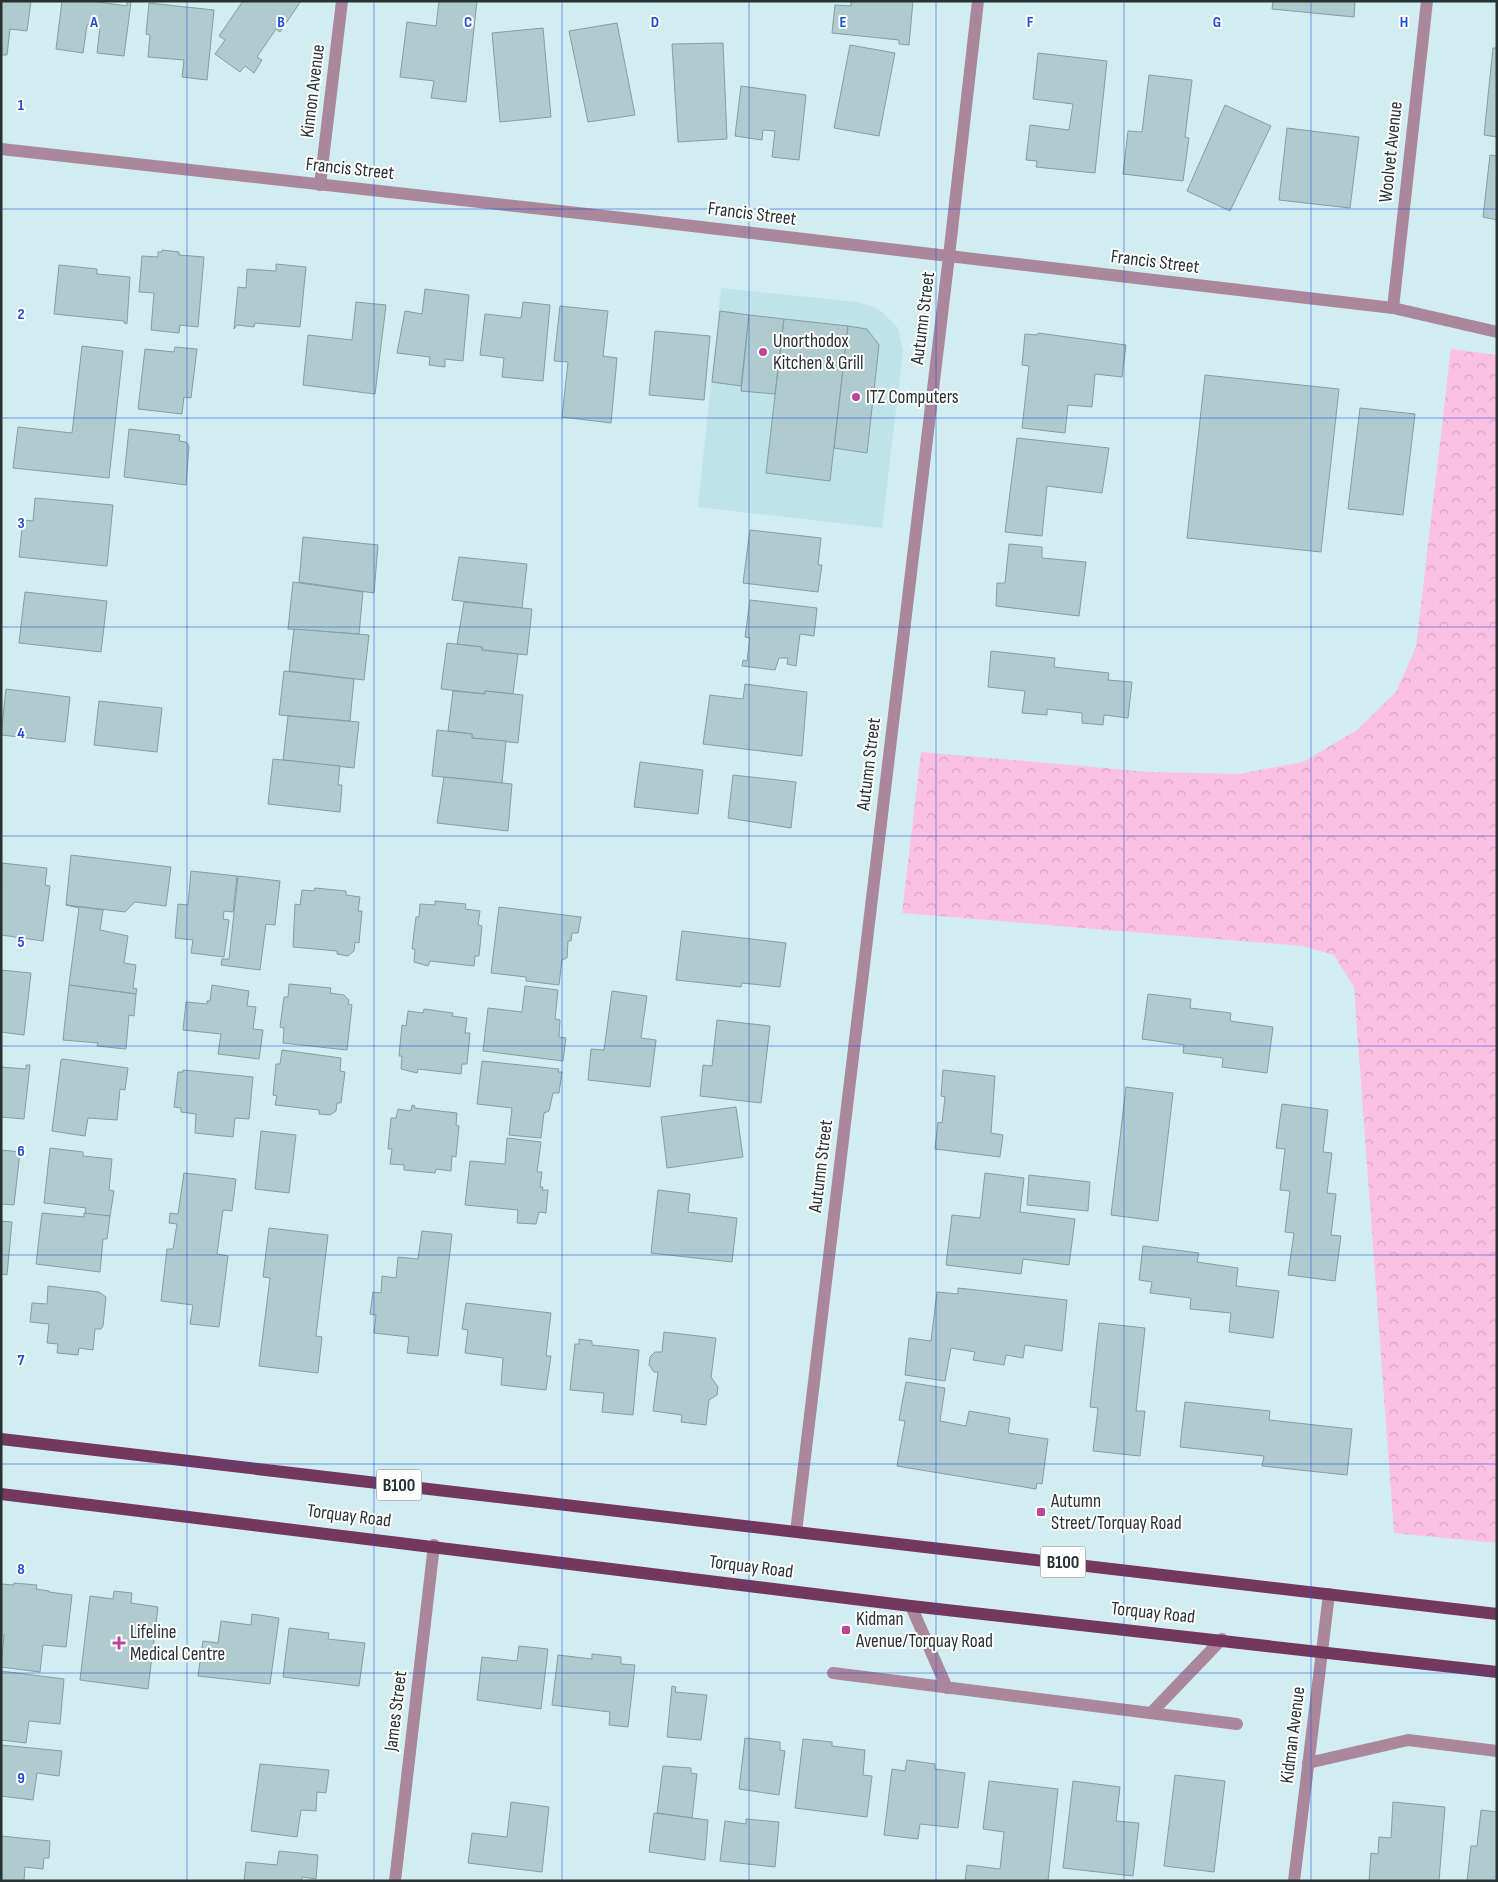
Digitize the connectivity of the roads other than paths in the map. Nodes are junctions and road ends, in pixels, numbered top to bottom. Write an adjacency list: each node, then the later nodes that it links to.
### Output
1 (342, 1): 5 (street, Kinnon Avenue)
2 (978, 1): 6 (street, Autumn Street)
3 (1427, 1): 7 (street, Woolvet Avenue)
4 (1, 149): 5 (street, Francis Street)
5 (320, 185): 6 (street, Francis Street)
6 (949, 256): 7 (street, Francis Street); 11 (street, Autumn Street)
7 (1393, 308): 8 (street, Francis Street)
8 (1497, 332)
9 (1, 1439): 11 (main road, Torquay Road / B100)
10 (1, 1494): 12 (main road, Torquay Road)
11 (796, 1532): 13 (main road, Torquay Road / B100)
12 (434, 1545): 14 (main road, Torquay Road); 25 (street, James Street)
13 (1329, 1594): 15 (main road, Torquay Road / B100); 17 (street, Kidman Avenue)
14 (911, 1606): 16 (main road, Torquay Road); 20 (street)
15 (1497, 1614)
16 (1222, 1639): 17 (main road, Torquay Road); 21 (street)
17 (1323, 1651): 18 (main road, Torquay Road); 24 (street, Kidman Avenue)
18 (1497, 1672)
19 (833, 1673): 20 (street)
20 (947, 1688): 21 (street)
21 (1151, 1713): 22 (street)
22 (1237, 1724)
23 (1497, 1751): 24 (street)
24 (1308, 1763): 26 (street, Kidman Avenue)
25 (395, 1881)
26 (1294, 1881)

